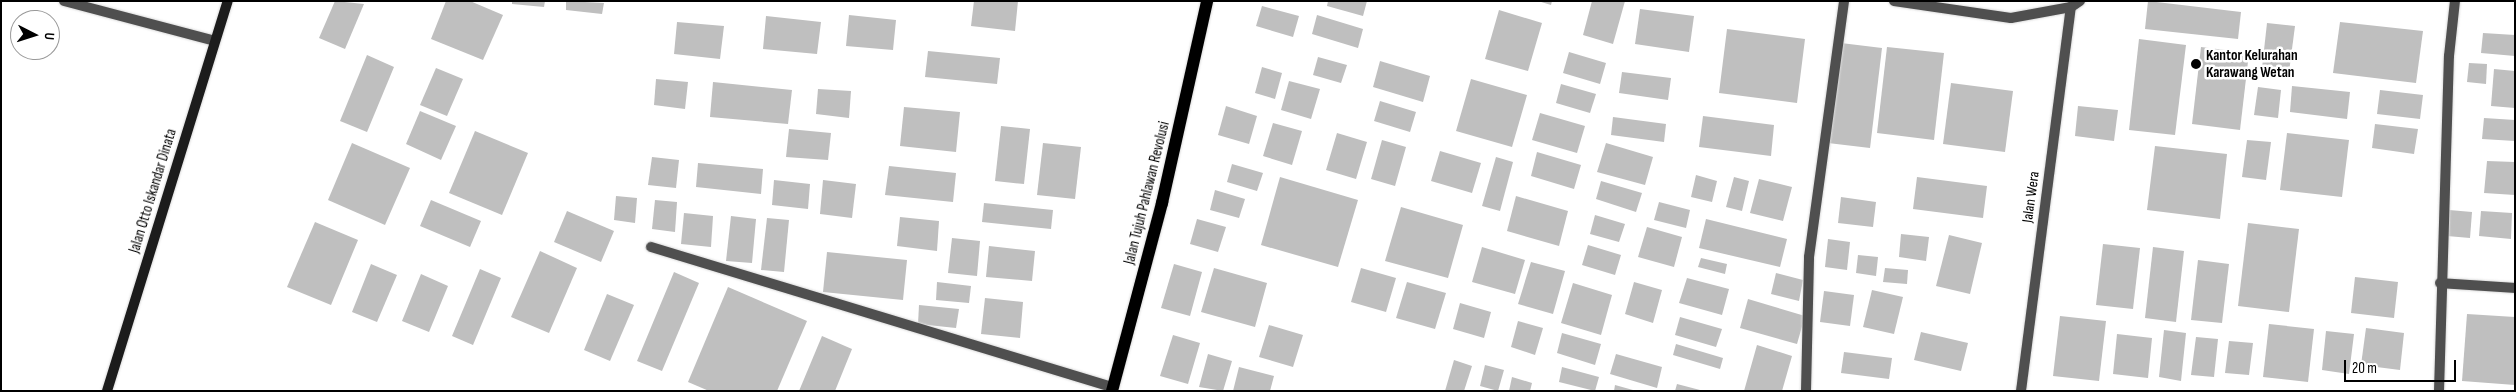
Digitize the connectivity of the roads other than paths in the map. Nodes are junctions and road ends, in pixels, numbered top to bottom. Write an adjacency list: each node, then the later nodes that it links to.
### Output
1 (64, 1): 9 (street)
2 (228, 1): 9 (street, Jalan Otto Iskandar Dinata)
3 (1207, 1): 13 (main road, Jalan Tujuh Pahlawan Revolusi)
4 (1844, 1): 15 (street)
5 (1894, 1): 8 (street)
6 (2080, 1): 8 (street)
7 (2455, 1): 11 (street)
8 (2071, 7): 16 (street, Jalan Wera)
9 (214, 41): 14 (street, Jalan Otto Iskandar Dinata)
10 (650, 247): 13 (street)
11 (2440, 283): 12 (street); 17 (street)
12 (2515, 288)
13 (1112, 389)
14 (107, 391)
15 (1806, 391)
16 (2021, 391)
17 (2438, 391)

